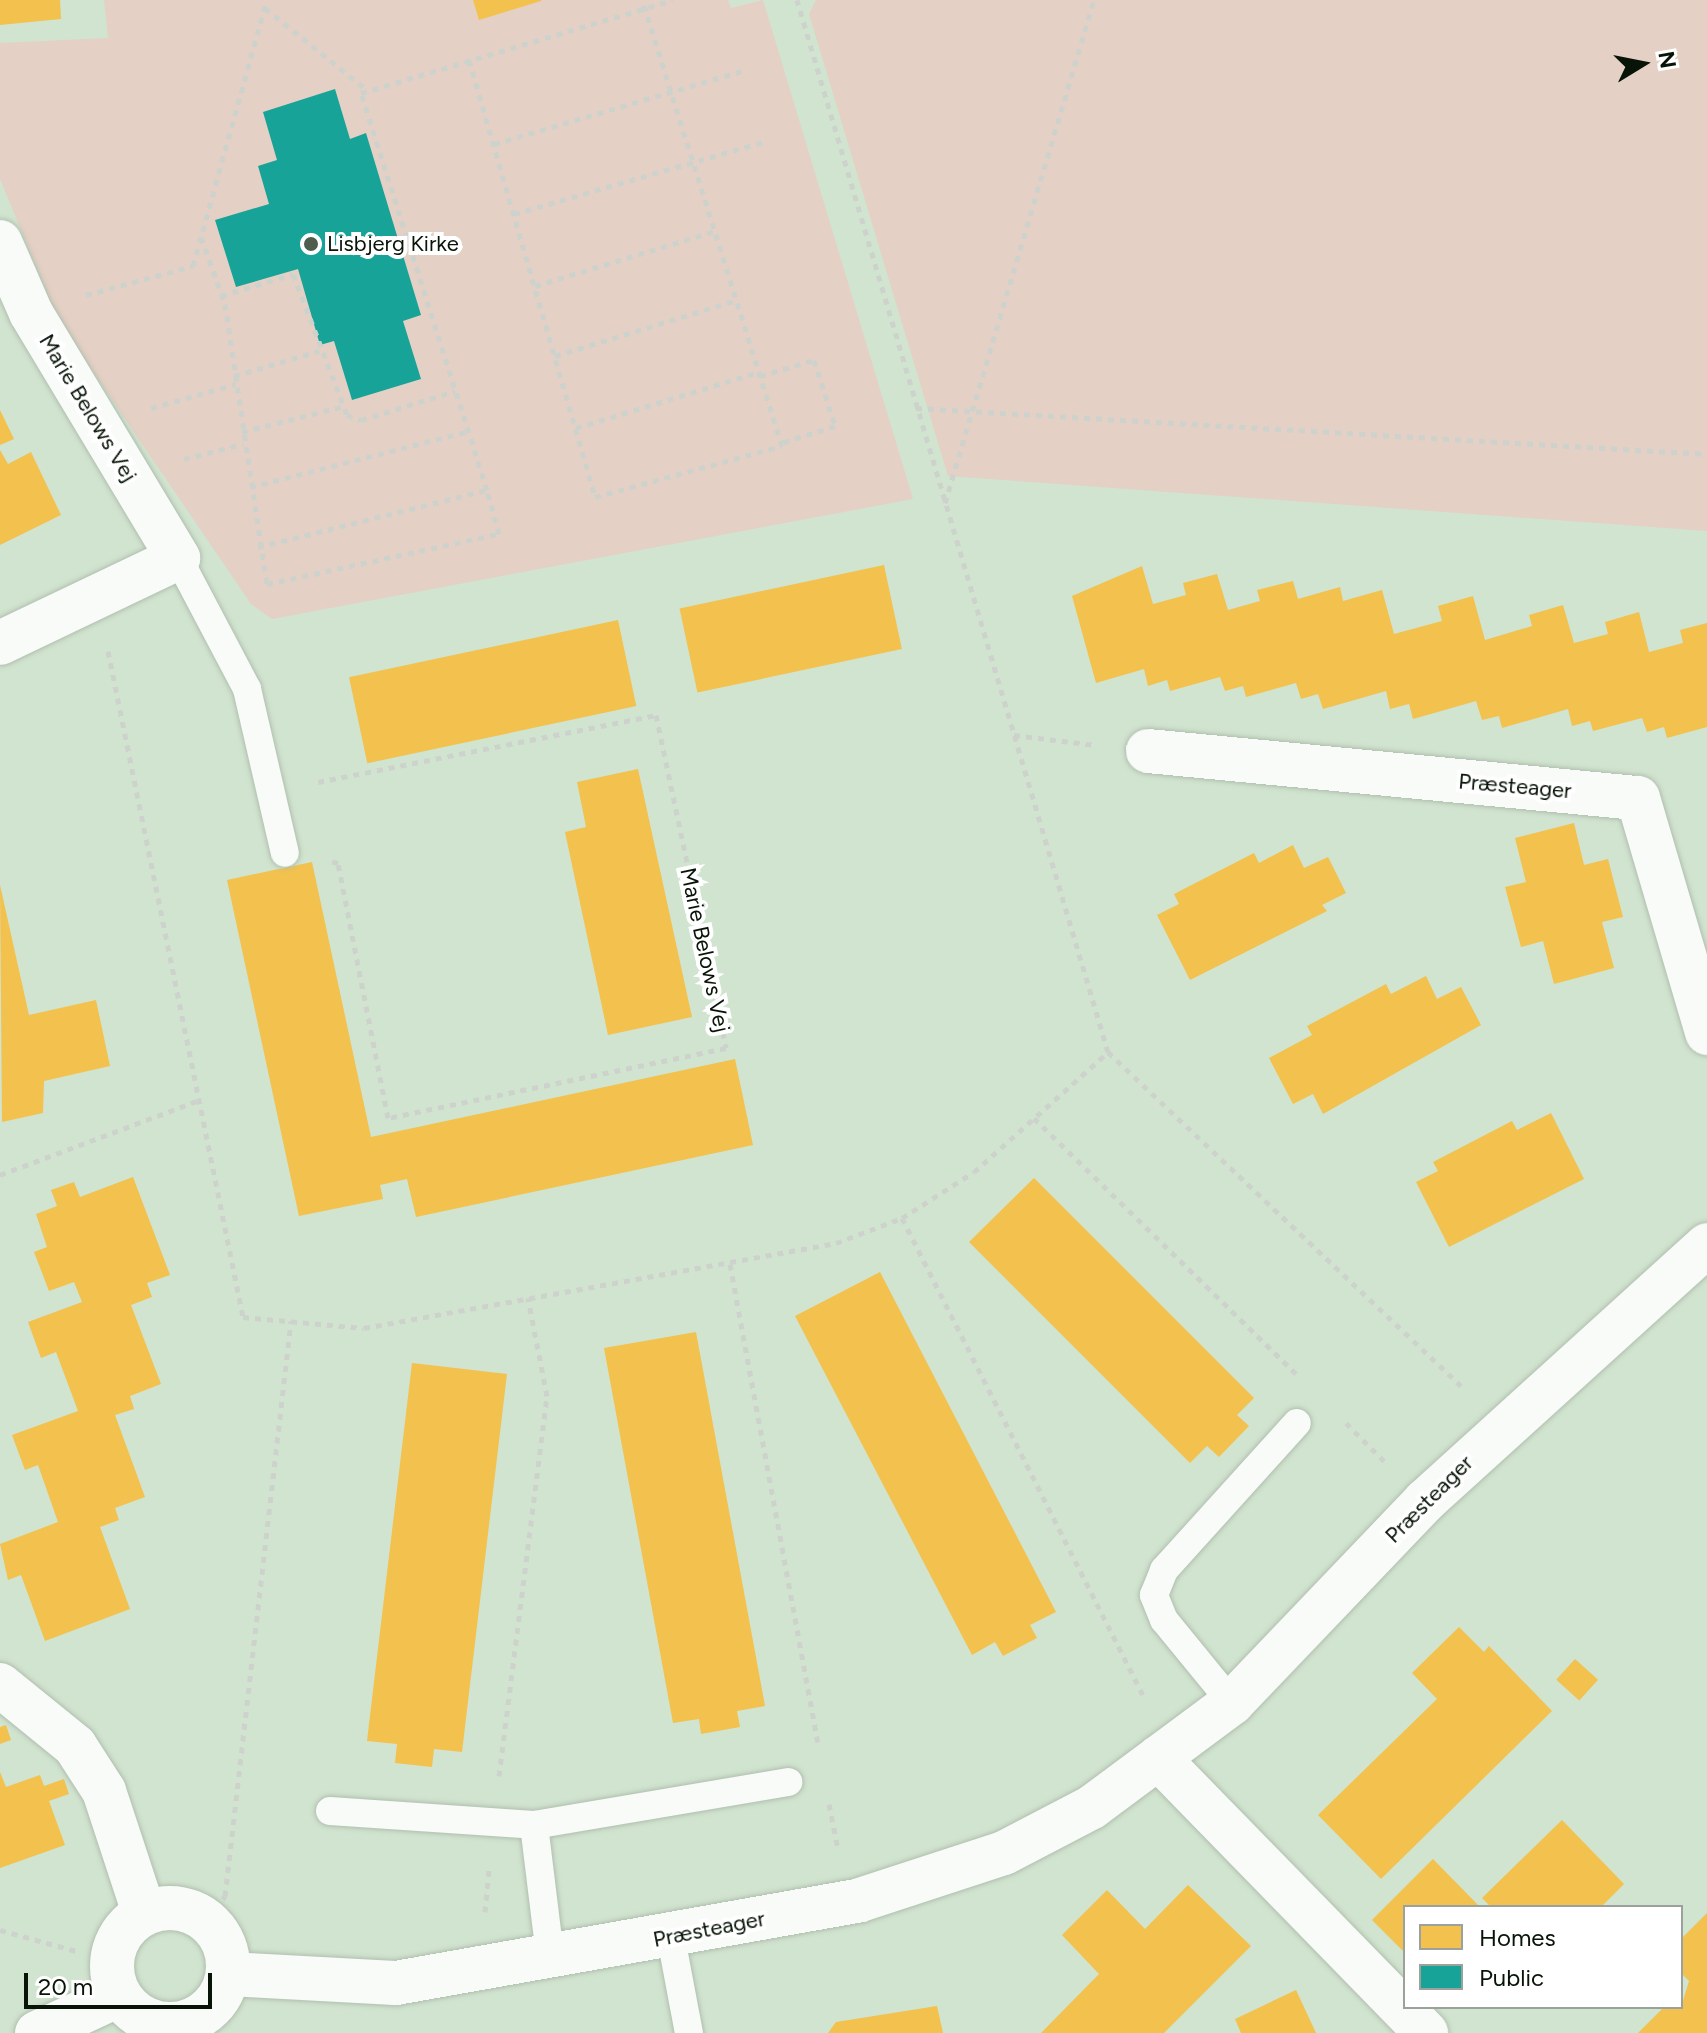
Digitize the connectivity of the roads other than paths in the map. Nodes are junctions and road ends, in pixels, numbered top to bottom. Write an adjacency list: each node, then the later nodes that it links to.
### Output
1 (2, 251): 2 (street, Marie Belows Vej)
2 (178, 558): 3 (street); 5 (lane, Marie Belows Vej)
3 (0, 643)
4 (1148, 751): 6 (street, Præsteager)
5 (285, 853)
6 (1707, 1033)
7 (1707, 1245): 10 (street, Præsteager)
8 (1297, 1423): 10 (lane)
9 (0, 1685): 15 (street)
10 (1232, 1703): 11 (street, Præsteager)
11 (1164, 1754): 16 (street, Præsteager); 20 (street)
12 (788, 1782): 14 (lane)
13 (330, 1811): 14 (lane)
14 (534, 1825): 17 (lane)
15 (144, 1913): 18 (street); 19 (street)
16 (671, 1938): 17 (street, Præsteager); 23 (lane)
17 (550, 1956): 18 (street, Præsteager)
18 (228, 1974): 19 (street)
19 (115, 1977): 22 (street)
20 (1403, 2009)
21 (1403, 2009): 24 (street)
22 (37, 2033)
23 (689, 2033)
24 (1426, 2033)

